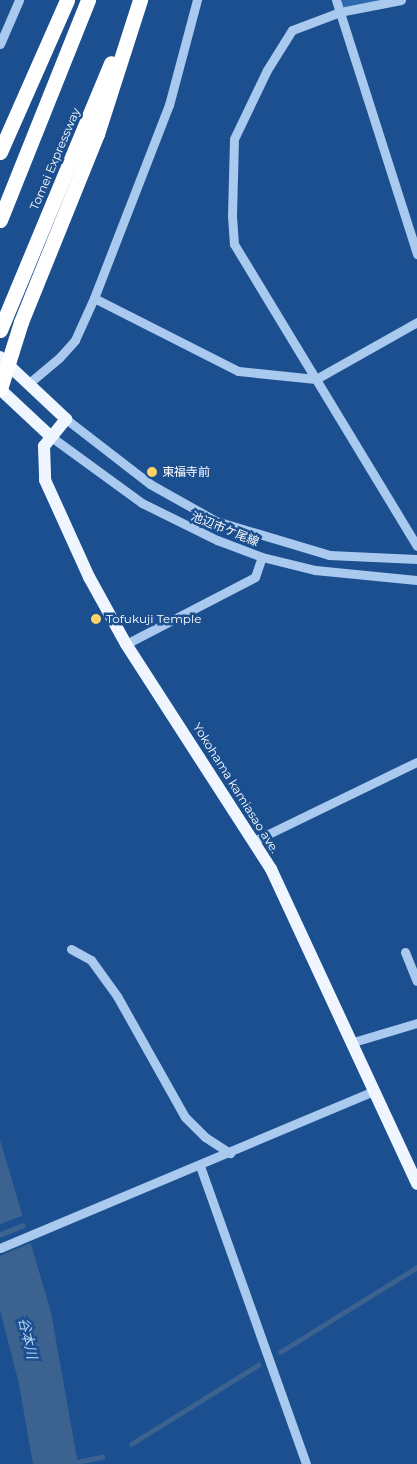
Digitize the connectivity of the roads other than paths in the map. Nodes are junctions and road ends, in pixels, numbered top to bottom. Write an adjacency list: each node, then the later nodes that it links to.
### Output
1 (19, 0): 9 (street)
2 (67, 0): 10 (highway)
3 (88, 0): 11 (highway)
4 (139, 0): 15 (highway, Tomei Expressway); 19 (highway)
5 (197, 0): 13 (street)
6 (336, 0): 8 (street)
7 (401, 0): 8 (street)
8 (340, 12): 12 (street); 17 (street)
9 (0, 44)
10 (0, 152)
11 (0, 220)
12 (417, 254)
13 (94, 298): 17 (street); 18 (street)
14 (417, 322): 17 (street)
15 (0, 330)
16 (0, 356): 18 (main road)
17 (316, 379): 22 (street)
18 (28, 384): 20 (main road)
19 (0, 389): 21 (main road)
20 (66, 419): 21 (main road, Yokohama kamiasao ave.); 24 (street, 池辺市ケ尾線)
21 (50, 436): 23 (street, 池辺市ケ尾線); 26 (main road, Yokohama kamiasao ave.)
22 (417, 546)
23 (262, 557): 25 (street, 池辺市ケ尾線); 26 (street)
24 (417, 559)
25 (417, 580)
26 (126, 644): 28 (main road, Yokohama kamiasao ave.)
27 (417, 762): 28 (street)
28 (254, 841): 34 (main road, Yokohama kamiasao ave.)
29 (71, 949): 36 (street)
30 (405, 952): 31 (street)
31 (414, 967): 32 (street)
32 (417, 981)
33 (417, 1023): 34 (street)
34 (350, 1043): 35 (main road, Yokohama kamiasao ave.)
35 (373, 1091): 36 (street); 38 (main road, Yokohama kamiasao ave.)
36 (230, 1153): 37 (street)
37 (200, 1166): 39 (street); 40 (street)
38 (417, 1184)
39 (0, 1248)
40 (306, 1464)

